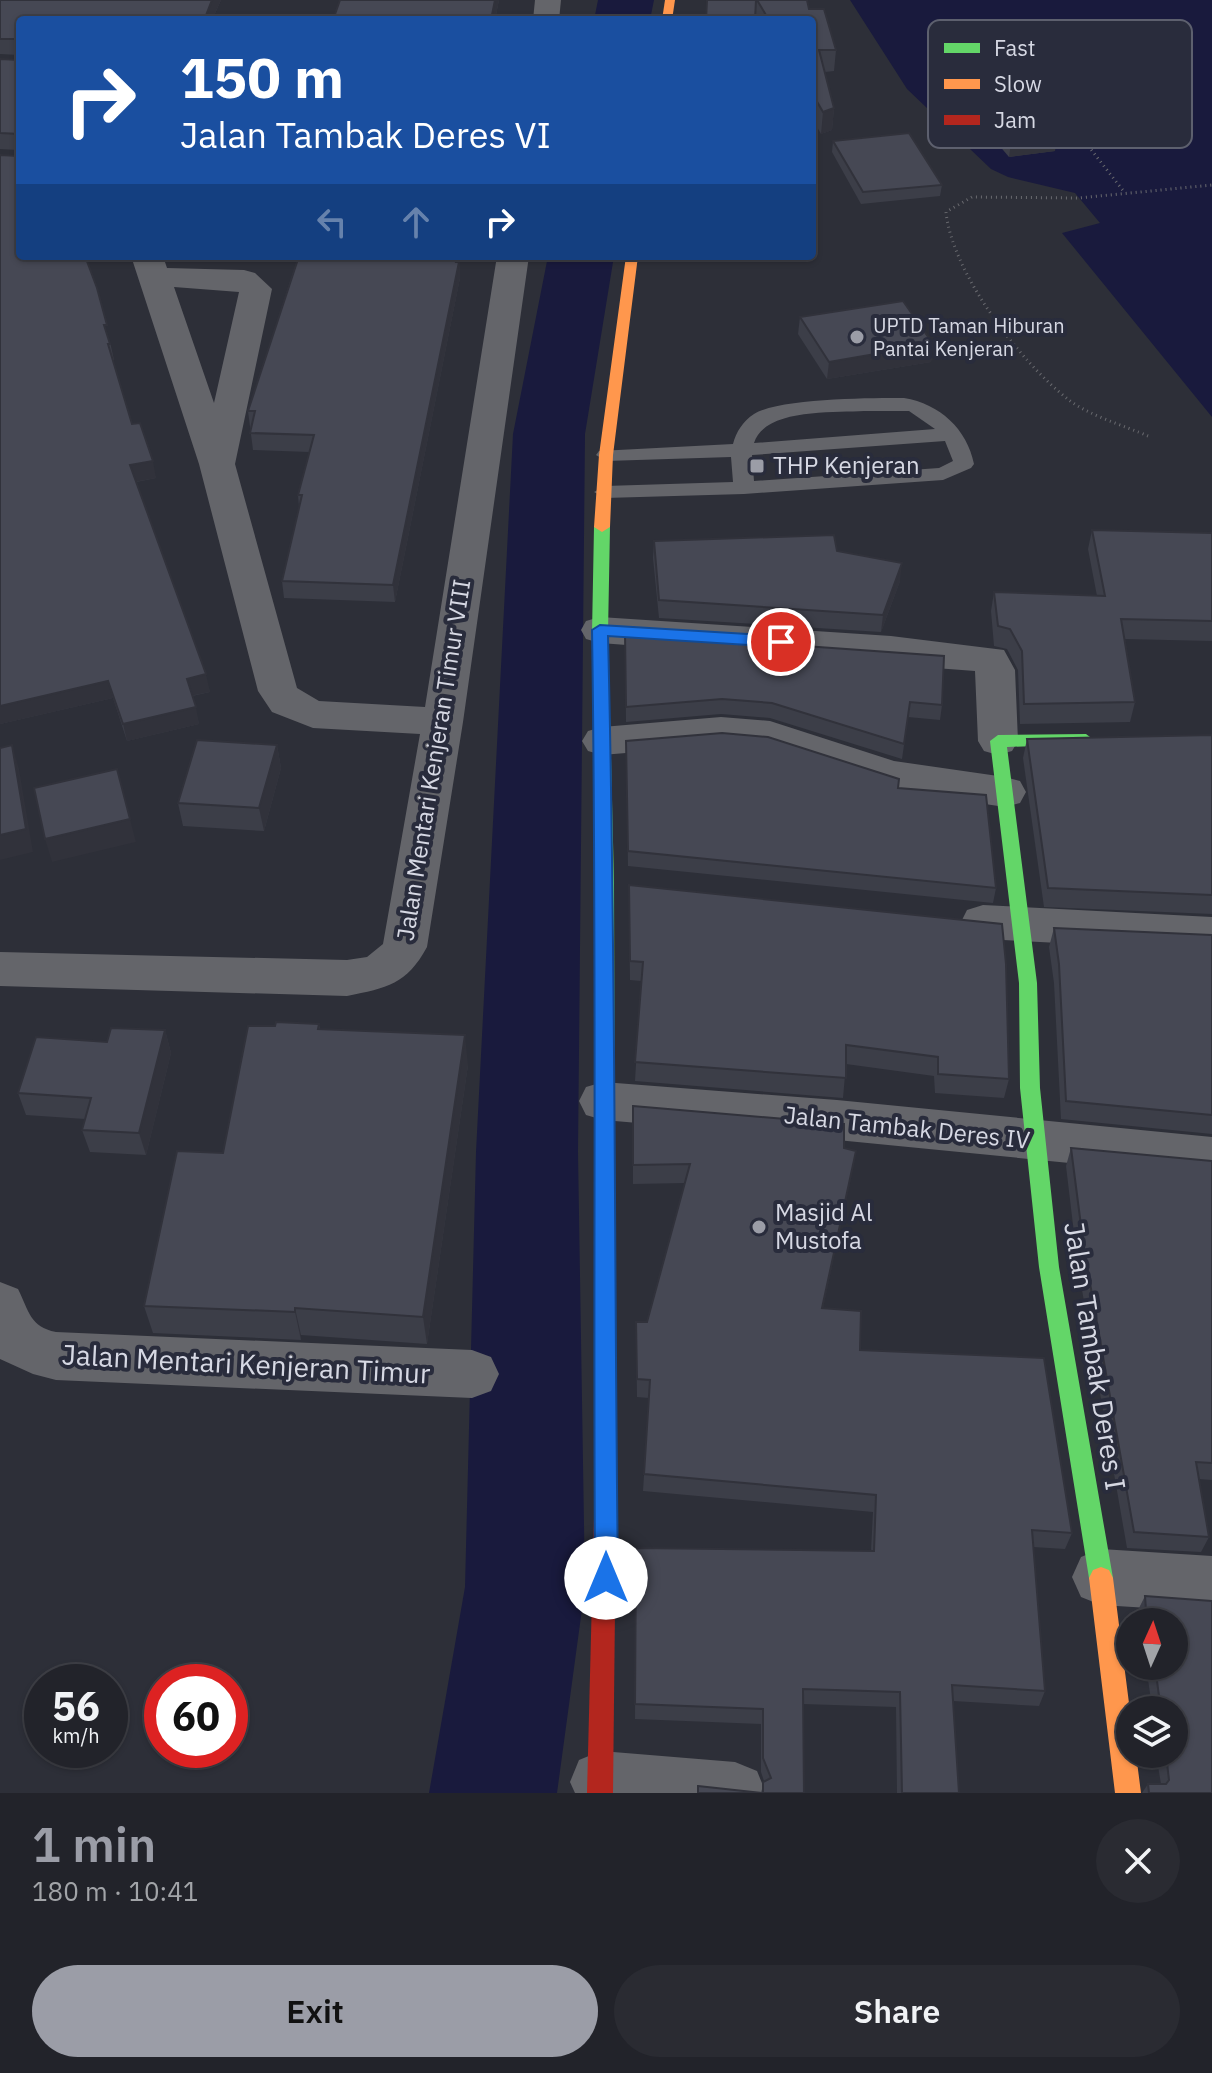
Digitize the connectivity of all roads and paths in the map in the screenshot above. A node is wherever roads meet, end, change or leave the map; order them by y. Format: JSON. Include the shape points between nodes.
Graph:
{"nodes":[{"id":1,"x":1090,"y":148,"type":"edge"},
{"id":2,"x":1212,"y":185,"type":"edge"},
{"id":3,"x":1125,"y":194,"type":"junction"},
{"id":4,"x":512,"y":260,"type":"edge"},
{"id":5,"x":631,"y":260,"type":"edge"},
{"id":6,"x":151,"y":267,"type":"edge"},
{"id":7,"x":953,"y":434,"type":"junction"},
{"id":8,"x":1148,"y":436,"type":"dead end"},
{"id":9,"x":741,"y":450,"type":"junction"},
{"id":10,"x":606,"y":455,"type":"junction"},
{"id":11,"x":217,"y":464,"type":"junction"},
{"id":12,"x":744,"y":488,"type":"junction"},
{"id":13,"x":605,"y":492,"type":"junction"},
{"id":14,"x":600,"y":630,"type":"junction"},
{"id":15,"x":443,"y":722,"type":"junction"},
{"id":16,"x":1110,"y":739,"type":"edge"},
{"id":17,"x":602,"y":741,"type":"junction"},
{"id":18,"x":998,"y":741,"type":"junction"},
{"id":19,"x":1005,"y":792,"type":"junction"},
{"id":20,"x":945,"y":919,"type":"edge"},
{"id":21,"x":1022,"y":926,"type":"junction"},
{"id":22,"x":1212,"y":934,"type":"edge"},
{"id":23,"x":0,"y":969,"type":"edge"},
{"id":24,"x":603,"y":1101,"type":"junction"},
{"id":25,"x":1037,"y":1140,"type":"junction"},
{"id":26,"x":1212,"y":1157,"type":"edge"},
{"id":27,"x":0,"y":1305,"type":"edge"},
{"id":28,"x":472,"y":1374,"type":"dead end"},
{"id":29,"x":1101,"y":1577,"type":"junction"},
{"id":30,"x":1212,"y":1584,"type":"edge"},
{"id":31,"x":601,"y":1788,"type":"edge"},
{"id":32,"x":735,"y":1793,"type":"edge"},
{"id":33,"x":1128,"y":1793,"type":"edge"}],
"edges":[{"from":1,"to":3,"type":"path"},
{"from":2,"to":3,"type":"path"},
{"from":3,"to":8,"type":"path","via":[[972,197],[946,212],[960,261],[1015,348],[1071,402]]},
{"from":4,"to":15,"type":"street","name":"Jalan Mentari Kenjeran Timur VIII"},
{"from":5,"to":10,"type":"main road"},
{"from":6,"to":11,"type":"street"},
{"from":6,"to":11,"type":"street","via":[[244,280],[256,289]]},
{"from":7,"to":9,"type":"lane"},
{"from":7,"to":9,"type":"lane","via":[[915,406],[878,403],[767,416],[748,430]]},
{"from":7,"to":12,"type":"lane","via":[[964,464],[943,474]]},
{"from":9,"to":10,"type":"lane"},
{"from":9,"to":12,"type":"lane"},
{"from":10,"to":13,"type":"main road"},
{"from":11,"to":15,"type":"street","via":[[278,691],[286,702],[313,714]]},
{"from":12,"to":13,"type":"lane"},
{"from":13,"to":14,"type":"main road"},
{"from":14,"to":17,"type":"main road"},
{"from":14,"to":18,"type":"street","via":[[978,656],[994,662]]},
{"from":15,"to":23,"type":"street","name":"Jalan Mentari Kenjeran Timur VIII","via":[[405,947],[390,967],[347,978]]},
{"from":16,"to":18,"type":"main road"},
{"from":17,"to":19,"type":"street","via":[[721,731],[770,735],[891,775]]},
{"from":17,"to":24,"type":"main road","via":[[624,885]]},
{"from":18,"to":19,"type":"main road","name":"Jalan Tambak Deres I"},
{"from":19,"to":21,"type":"main road","name":"Jalan Tambak Deres I"},
{"from":20,"to":21,"type":"street"},
{"from":21,"to":22,"type":"street"},
{"from":21,"to":25,"type":"main road","name":"Jalan Tambak Deres I"},
{"from":24,"to":25,"type":"street","name":"Jalan Tambak Deres IV"},
{"from":24,"to":31,"type":"main road","via":[[607,1438]]},
{"from":25,"to":26,"type":"street","name":"Jalan Tambak Deres IV"},
{"from":25,"to":29,"type":"main road","name":"Jalan Tambak Deres I","via":[[1049,1267]]},
{"from":27,"to":28,"type":"street","name":"Jalan Mentari Kenjeran Timur","via":[[3,1326],[17,1343],[37,1353],[70,1358]]},
{"from":29,"to":30,"type":"street"},
{"from":29,"to":33,"type":"main road","name":"Jalan Tambak Deres I"},
{"from":31,"to":32,"type":"street"}]}
